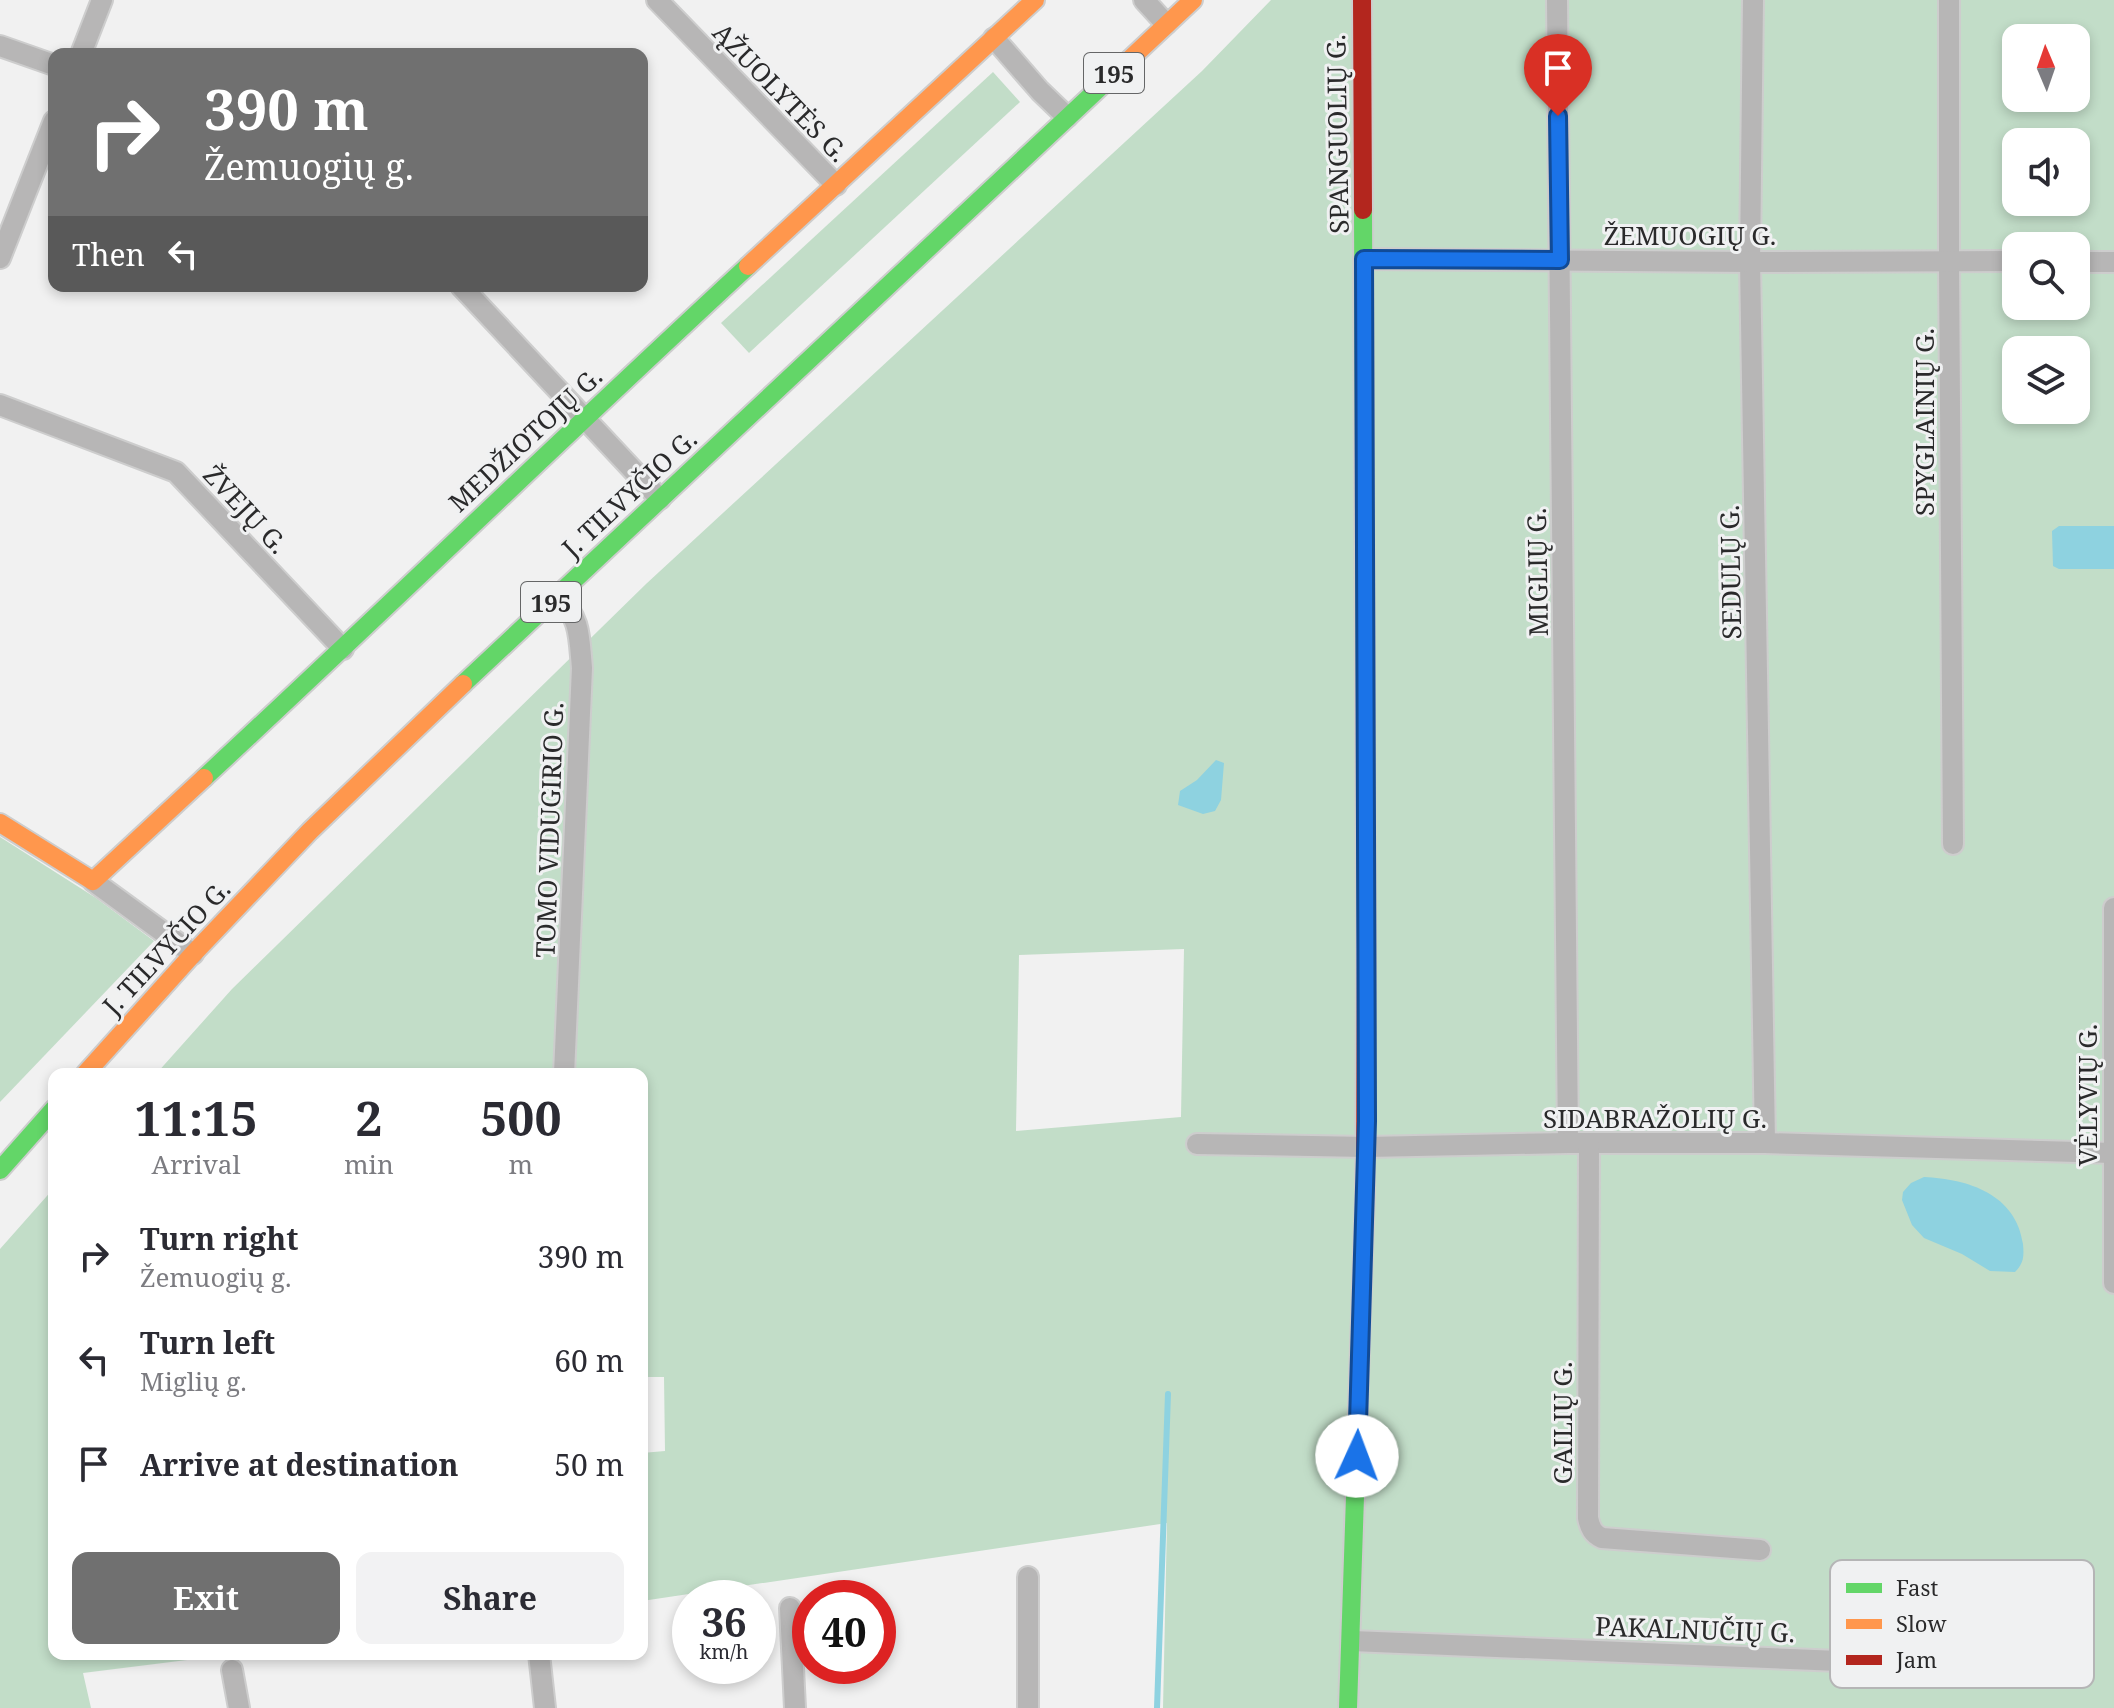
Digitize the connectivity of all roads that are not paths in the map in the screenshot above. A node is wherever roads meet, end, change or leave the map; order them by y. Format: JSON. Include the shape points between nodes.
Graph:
{"nodes":[{"id":1,"x":102,"y":0,"type":"edge"},
{"id":2,"x":657,"y":0,"type":"edge"},
{"id":3,"x":1035,"y":0,"type":"edge"},
{"id":4,"x":1144,"y":0,"type":"edge"},
{"id":5,"x":1193,"y":0,"type":"edge"},
{"id":6,"x":1362,"y":0,"type":"edge"},
{"id":7,"x":1557,"y":0,"type":"edge"},
{"id":8,"x":1753,"y":0,"type":"edge"},
{"id":9,"x":1949,"y":0,"type":"edge"},
{"id":10,"x":1166,"y":24,"type":"junction"},
{"id":11,"x":994,"y":38,"type":"junction"},
{"id":12,"x":0,"y":46,"type":"edge"},
{"id":13,"x":83,"y":48,"type":"edge"},
{"id":14,"x":48,"y":63,"type":"edge"},
{"id":15,"x":1067,"y":117,"type":"junction"},
{"id":16,"x":48,"y":136,"type":"edge"},
{"id":17,"x":836,"y":185,"type":"junction"},
{"id":18,"x":0,"y":258,"type":"edge"},
{"id":19,"x":1364,"y":259,"type":"junction"},
{"id":20,"x":1560,"y":260,"type":"junction"},
{"id":21,"x":1949,"y":261,"type":"junction"},
{"id":22,"x":2002,"y":261,"type":"edge"},
{"id":23,"x":1750,"y":262,"type":"junction"},
{"id":24,"x":2090,"y":262,"type":"edge"},
{"id":25,"x":2114,"y":262,"type":"edge"},
{"id":26,"x":467,"y":292,"type":"edge"},
{"id":27,"x":0,"y":405,"type":"edge"},
{"id":28,"x":585,"y":417,"type":"junction"},
{"id":29,"x":660,"y":499,"type":"junction"},
{"id":30,"x":558,"y":595,"type":"junction"},
{"id":31,"x":343,"y":649,"type":"junction"},
{"id":32,"x":0,"y":823,"type":"edge"},
{"id":33,"x":1953,"y":844,"type":"dead end"},
{"id":34,"x":93,"y":881,"type":"junction"},
{"id":35,"x":2114,"y":908,"type":"edge"},
{"id":36,"x":193,"y":954,"type":"junction"},
{"id":37,"x":90,"y":1068,"type":"edge"},
{"id":38,"x":564,"y":1068,"type":"edge"},
{"id":39,"x":48,"y":1116,"type":"edge"},
{"id":40,"x":1568,"y":1143,"type":"junction"},
{"id":41,"x":1765,"y":1143,"type":"junction"},
{"id":42,"x":1197,"y":1144,"type":"dead end"},
{"id":43,"x":1589,"y":1144,"type":"junction"},
{"id":44,"x":1367,"y":1147,"type":"junction"},
{"id":45,"x":2113,"y":1153,"type":"edge"},
{"id":46,"x":0,"y":1170,"type":"edge"},
{"id":47,"x":2114,"y":1283,"type":"edge"},
{"id":48,"x":1760,"y":1550,"type":"dead end"},
{"id":49,"x":1028,"y":1577,"type":"dead end"},
{"id":50,"x":790,"y":1608,"type":"dead end"},
{"id":51,"x":1352,"y":1641,"type":"junction"},
{"id":52,"x":540,"y":1660,"type":"edge"},
{"id":53,"x":1830,"y":1661,"type":"edge"},
{"id":54,"x":232,"y":1670,"type":"dead end"},
{"id":55,"x":239,"y":1708,"type":"edge"},
{"id":56,"x":545,"y":1708,"type":"edge"},
{"id":57,"x":795,"y":1708,"type":"edge"},
{"id":58,"x":1028,"y":1708,"type":"edge"},
{"id":59,"x":1348,"y":1708,"type":"edge"}],
"edges":[{"from":1,"to":13,"type":"street"},
{"from":2,"to":17,"type":"street","name":"ĄŽUOLYTĖS G."},
{"from":3,"to":11,"type":"street","name":"MEDŽIOTOJŲ G."},
{"from":4,"to":10,"type":"street"},
{"from":5,"to":10,"type":"street","name":"J. TILVYČIO G.","number":"195"},
{"from":6,"to":19,"type":"street","name":"SPANGUOLIŲ G."},
{"from":7,"to":20,"type":"street","name":"MIGLIŲ G."},
{"from":8,"to":23,"type":"street","name":"SEDULŲ G."},
{"from":9,"to":21,"type":"street","name":"SPYGLAINIŲ G."},
{"from":10,"to":15,"type":"street","name":"J. TILVYČIO G.","number":"195"},
{"from":11,"to":15,"type":"street"},
{"from":11,"to":17,"type":"street","name":"MEDŽIOTOJŲ G."},
{"from":12,"to":14,"type":"street"},
{"from":15,"to":29,"type":"street","name":"J. TILVYČIO G.","number":"195"},
{"from":16,"to":18,"type":"street"},
{"from":17,"to":28,"type":"street","name":"MEDŽIOTOJŲ G."},
{"from":19,"to":20,"type":"street","name":"ŽEMUOGIŲ G."},
{"from":19,"to":44,"type":"street","name":"SPANGUOLIŲ G."},
{"from":20,"to":23,"type":"street","name":"ŽEMUOGIŲ G."},
{"from":20,"to":40,"type":"street","name":"MIGLIŲ G."},
{"from":21,"to":22,"type":"street","name":"ŽEMUOGIŲ G."},
{"from":21,"to":23,"type":"street","name":"ŽEMUOGIŲ G."},
{"from":21,"to":33,"type":"street","name":"SPYGLAINIŲ G."},
{"from":23,"to":41,"type":"street","name":"SEDULŲ G."},
{"from":24,"to":25,"type":"street"},
{"from":26,"to":28,"type":"street"},
{"from":27,"to":31,"type":"street","name":"ŽVEJŲ G.","via":[[176,472]]},
{"from":28,"to":29,"type":"street"},
{"from":28,"to":31,"type":"street","name":"MEDŽIOTOJŲ G."},
{"from":29,"to":30,"type":"street","name":"J. TILVYČIO G.","number":"195"},
{"from":30,"to":36,"type":"street","name":"J. TILVYČIO G.","number":"195","via":[[333,809]]},
{"from":30,"to":38,"type":"street","name":"TOMO VIDUGIRIO G.","via":[[576,621],[582,668]]},
{"from":31,"to":34,"type":"street","name":"MEDŽIOTOJŲ G."},
{"from":32,"to":34,"type":"street"},
{"from":34,"to":36,"type":"street"},
{"from":35,"to":45,"type":"street","name":"VĖLYVIŲ G."},
{"from":36,"to":37,"type":"street","name":"J. TILVYČIO G.","number":"195"},
{"from":39,"to":46,"type":"street"},
{"from":40,"to":43,"type":"street","name":"SIDABRAŽOLIŲ G."},
{"from":40,"to":44,"type":"street","name":"SIDABRAŽOLIŲ G."},
{"from":41,"to":43,"type":"street","name":"SIDABRAŽOLIŲ G."},
{"from":41,"to":45,"type":"street","name":"SIDABRAŽOLIŲ G."},
{"from":42,"to":44,"type":"street","name":"SIDABRAŽOLIŲ G."},
{"from":43,"to":48,"type":"street","name":"GAILIŲ G.","via":[[1590,1527],[1602,1538]]},
{"from":44,"to":51,"type":"street","name":"SPANGUOLIŲ G."},
{"from":45,"to":47,"type":"street","name":"VĖLYVIŲ G."},
{"from":49,"to":58,"type":"street"},
{"from":50,"to":57,"type":"street"},
{"from":51,"to":53,"type":"street","name":"PAKALNUČIŲ G."},
{"from":51,"to":59,"type":"street","name":"SPANGUOLIŲ G."},
{"from":52,"to":56,"type":"street"},
{"from":54,"to":55,"type":"street"}]}
